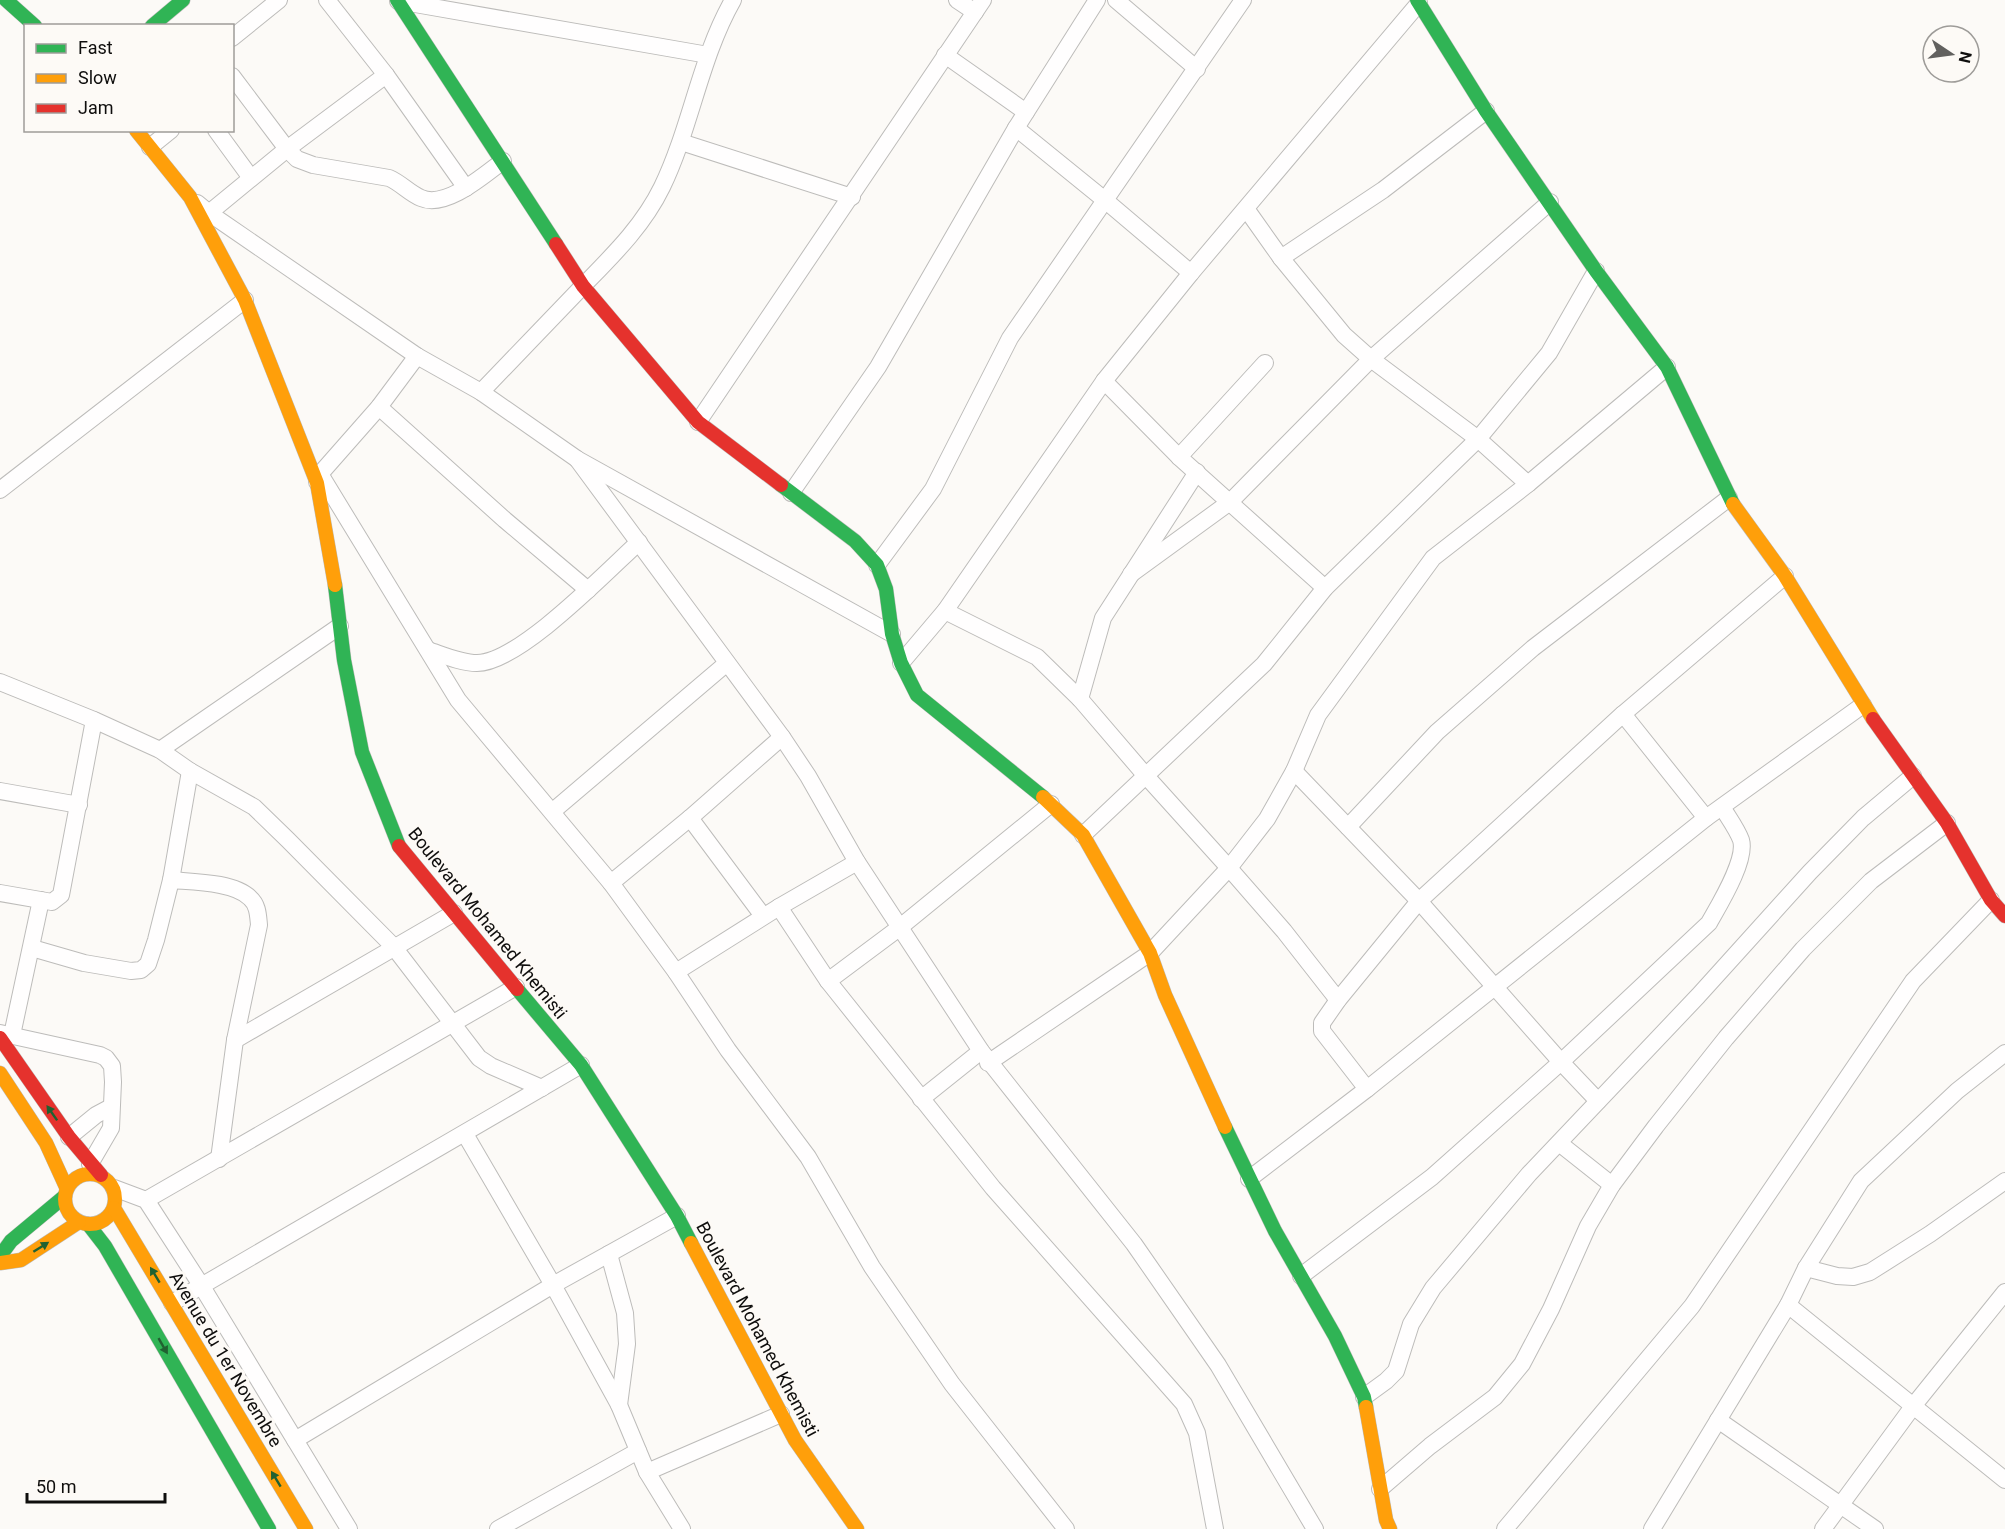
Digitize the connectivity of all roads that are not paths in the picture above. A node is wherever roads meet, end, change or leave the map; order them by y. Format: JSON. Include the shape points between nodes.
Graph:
{"nodes":[{"id":1,"x":6,"y":0,"type":"edge"},
{"id":2,"x":183,"y":0,"type":"edge"},
{"id":3,"x":279,"y":0,"type":"edge"},
{"id":4,"x":327,"y":0,"type":"edge"},
{"id":5,"x":733,"y":0,"type":"edge"},
{"id":6,"x":957,"y":0,"type":"edge"},
{"id":7,"x":1097,"y":0,"type":"edge"},
{"id":8,"x":1116,"y":0,"type":"edge"},
{"id":9,"x":1243,"y":0,"type":"edge"},
{"id":10,"x":398,"y":1,"type":"edge"},
{"id":11,"x":1418,"y":1,"type":"edge"},
{"id":12,"x":979,"y":6,"type":"edge"},
{"id":13,"x":33,"y":24,"type":"edge"},
{"id":14,"x":154,"y":24,"type":"edge"},
{"id":15,"x":234,"y":36,"type":"edge"},
{"id":16,"x":708,"y":55,"type":"junction"},
{"id":17,"x":945,"y":55,"type":"junction"},
{"id":18,"x":1197,"y":69,"type":"junction"},
{"id":19,"x":386,"y":75,"type":"junction"},
{"id":20,"x":234,"y":79,"type":"edge"},
{"id":21,"x":1486,"y":111,"type":"junction"},
{"id":22,"x":1026,"y":112,"type":"junction"},
{"id":23,"x":1016,"y":128,"type":"junction"},
{"id":24,"x":138,"y":132,"type":"edge"},
{"id":25,"x":169,"y":132,"type":"edge"},
{"id":26,"x":217,"y":132,"type":"edge"},
{"id":27,"x":681,"y":142,"type":"junction"},
{"id":28,"x":150,"y":147,"type":"junction"},
{"id":29,"x":287,"y":149,"type":"junction"},
{"id":30,"x":503,"y":161,"type":"junction"},
{"id":31,"x":251,"y":178,"type":"junction"},
{"id":32,"x":466,"y":188,"type":"junction"},
{"id":33,"x":852,"y":196,"type":"junction"},
{"id":34,"x":190,"y":197,"type":"junction"},
{"id":35,"x":1106,"y":201,"type":"junction"},
{"id":36,"x":1550,"y":202,"type":"junction"},
{"id":37,"x":1247,"y":210,"type":"junction"},
{"id":38,"x":209,"y":213,"type":"junction"},
{"id":39,"x":1281,"y":258,"type":"junction"},
{"id":40,"x":1596,"y":271,"type":"junction"},
{"id":41,"x":1191,"y":273,"type":"junction"},
{"id":42,"x":583,"y":286,"type":"junction"},
{"id":43,"x":245,"y":300,"type":"junction"},
{"id":44,"x":417,"y":356,"type":"junction"},
{"id":45,"x":1371,"y":359,"type":"junction"},
{"id":46,"x":1264,"y":363,"type":"dead end"},
{"id":47,"x":1667,"y":368,"type":"junction"},
{"id":48,"x":1104,"y":381,"type":"junction"},
{"id":49,"x":481,"y":392,"type":"junction"},
{"id":50,"x":379,"y":407,"type":"junction"},
{"id":51,"x":698,"y":422,"type":"junction"},
{"id":52,"x":1478,"y":440,"type":"junction"},
{"id":53,"x":1179,"y":457,"type":"junction"},
{"id":54,"x":577,"y":459,"type":"junction"},
{"id":55,"x":1197,"y":472,"type":"junction"},
{"id":56,"x":319,"y":478,"type":"junction"},
{"id":57,"x":1528,"y":484,"type":"junction"},
{"id":58,"x":0,"y":490,"type":"edge"},
{"id":59,"x":791,"y":493,"type":"junction"},
{"id":60,"x":1729,"y":498,"type":"junction"},
{"id":61,"x":1230,"y":502,"type":"junction"},
{"id":62,"x":639,"y":542,"type":"junction"},
{"id":63,"x":877,"y":565,"type":"junction"},
{"id":64,"x":1131,"y":574,"type":"junction"},
{"id":65,"x":1785,"y":576,"type":"junction"},
{"id":66,"x":1325,"y":588,"type":"junction"},
{"id":67,"x":588,"y":590,"type":"junction"},
{"id":68,"x":945,"y":611,"type":"junction"},
{"id":69,"x":340,"y":626,"type":"junction"},
{"id":70,"x":892,"y":634,"type":"junction"},
{"id":71,"x":428,"y":650,"type":"junction"},
{"id":72,"x":728,"y":663,"type":"junction"},
{"id":73,"x":901,"y":663,"type":"junction"},
{"id":74,"x":0,"y":682,"type":"edge"},
{"id":75,"x":1080,"y":699,"type":"junction"},
{"id":76,"x":1863,"y":705,"type":"junction"},
{"id":77,"x":1623,"y":714,"type":"junction"},
{"id":78,"x":94,"y":720,"type":"junction"},
{"id":79,"x":782,"y":737,"type":"junction"},
{"id":80,"x":160,"y":750,"type":"junction"},
{"id":81,"x":190,"y":771,"type":"junction"},
{"id":82,"x":1294,"y":771,"type":"junction"},
{"id":83,"x":1146,"y":776,"type":"junction"},
{"id":84,"x":1913,"y":776,"type":"junction"},
{"id":85,"x":0,"y":791,"type":"edge"},
{"id":86,"x":1051,"y":804,"type":"junction"},
{"id":87,"x":79,"y":805,"type":"junction"},
{"id":88,"x":1722,"y":807,"type":"junction"},
{"id":89,"x":553,"y":812,"type":"junction"},
{"id":90,"x":690,"y":818,"type":"junction"},
{"id":91,"x":1706,"y":818,"type":"junction"},
{"id":92,"x":1947,"y":823,"type":"junction"},
{"id":93,"x":1348,"y":827,"type":"junction"},
{"id":94,"x":1083,"y":836,"type":"junction"},
{"id":95,"x":857,"y":862,"type":"junction"},
{"id":96,"x":1229,"y":867,"type":"junction"},
{"id":97,"x":171,"y":880,"type":"junction"},
{"id":98,"x":611,"y":883,"type":"junction"},
{"id":99,"x":0,"y":892,"type":"edge"},
{"id":100,"x":41,"y":900,"type":"junction"},
{"id":101,"x":1991,"y":900,"type":"junction"},
{"id":102,"x":1419,"y":901,"type":"junction"},
{"id":103,"x":778,"y":907,"type":"junction"},
{"id":104,"x":454,"y":913,"type":"junction"},
{"id":105,"x":763,"y":916,"type":"junction"},
{"id":106,"x":2005,"y":916,"type":"edge"},
{"id":107,"x":899,"y":928,"type":"junction"},
{"id":108,"x":393,"y":946,"type":"junction"},
{"id":109,"x":32,"y":948,"type":"junction"},
{"id":110,"x":1150,"y":953,"type":"junction"},
{"id":111,"x":676,"y":972,"type":"junction"},
{"id":112,"x":828,"y":981,"type":"junction"},
{"id":113,"x":516,"y":987,"type":"junction"},
{"id":114,"x":1494,"y":987,"type":"junction"},
{"id":115,"x":1338,"y":999,"type":"junction"},
{"id":116,"x":454,"y":1023,"type":"junction"},
{"id":117,"x":4,"y":1035,"type":"edge"},
{"id":118,"x":235,"y":1040,"type":"junction"},
{"id":119,"x":2005,"y":1053,"type":"edge"},
{"id":120,"x":984,"y":1057,"type":"junction"},
{"id":121,"x":1561,"y":1062,"type":"junction"},
{"id":122,"x":581,"y":1065,"type":"junction"},
{"id":123,"x":0,"y":1073,"type":"edge"},
{"id":124,"x":542,"y":1088,"type":"junction"},
{"id":125,"x":1367,"y":1089,"type":"junction"},
{"id":126,"x":921,"y":1099,"type":"junction"},
{"id":127,"x":1598,"y":1101,"type":"junction"},
{"id":128,"x":111,"y":1107,"type":"junction"},
{"id":129,"x":465,"y":1134,"type":"junction"},
{"id":130,"x":69,"y":1137,"type":"junction"},
{"id":131,"x":1559,"y":1143,"type":"junction"},
{"id":132,"x":219,"y":1159,"type":"junction"},
{"id":133,"x":95,"y":1170,"type":"junction"},
{"id":134,"x":1249,"y":1179,"type":"junction"},
{"id":135,"x":2005,"y":1182,"type":"edge"},
{"id":136,"x":1612,"y":1185,"type":"junction"},
{"id":137,"x":114,"y":1188,"type":"junction"},
{"id":138,"x":66,"y":1192,"type":"junction"},
{"id":139,"x":146,"y":1200,"type":"junction"},
{"id":140,"x":114,"y":1208,"type":"junction"},
{"id":141,"x":677,"y":1216,"type":"junction"},
{"id":142,"x":84,"y":1223,"type":"junction"},
{"id":143,"x":609,"y":1254,"type":"junction"},
{"id":144,"x":0,"y":1256,"type":"edge"},
{"id":145,"x":0,"y":1263,"type":"edge"},
{"id":146,"x":1806,"y":1268,"type":"junction"},
{"id":147,"x":1300,"y":1276,"type":"junction"},
{"id":148,"x":201,"y":1285,"type":"junction"},
{"id":149,"x":553,"y":1285,"type":"junction"},
{"id":150,"x":2005,"y":1292,"type":"edge"},
{"id":151,"x":172,"y":1303,"type":"junction"},
{"id":152,"x":1788,"y":1305,"type":"junction"},
{"id":153,"x":1364,"y":1397,"type":"junction"},
{"id":154,"x":619,"y":1405,"type":"junction"},
{"id":155,"x":1914,"y":1405,"type":"junction"},
{"id":156,"x":781,"y":1414,"type":"junction"},
{"id":157,"x":1718,"y":1420,"type":"junction"},
{"id":158,"x":295,"y":1440,"type":"junction"},
{"id":159,"x":638,"y":1451,"type":"junction"},
{"id":160,"x":647,"y":1472,"type":"junction"},
{"id":161,"x":2005,"y":1480,"type":"edge"},
{"id":162,"x":1380,"y":1489,"type":"junction"},
{"id":163,"x":1841,"y":1505,"type":"junction"},
{"id":164,"x":269,"y":1529,"type":"edge"},
{"id":165,"x":306,"y":1529,"type":"edge"},
{"id":166,"x":349,"y":1529,"type":"edge"},
{"id":167,"x":498,"y":1529,"type":"edge"},
{"id":168,"x":682,"y":1529,"type":"edge"},
{"id":169,"x":857,"y":1529,"type":"edge"},
{"id":170,"x":1066,"y":1529,"type":"edge"},
{"id":171,"x":1215,"y":1529,"type":"edge"},
{"id":172,"x":1315,"y":1529,"type":"edge"},
{"id":173,"x":1390,"y":1529,"type":"edge"},
{"id":174,"x":1505,"y":1529,"type":"edge"},
{"id":175,"x":1653,"y":1529,"type":"edge"},
{"id":176,"x":1823,"y":1529,"type":"edge"},
{"id":177,"x":1875,"y":1529,"type":"edge"}],
"edges":[{"from":1,"to":13,"type":"main road"},
{"from":2,"to":14,"type":"main road"},
{"from":3,"to":15,"type":"street"},
{"from":4,"to":19,"type":"street"},
{"from":5,"to":16,"type":"street"},
{"from":6,"to":12,"type":"street"},
{"from":7,"to":22,"type":"street"},
{"from":8,"to":18,"type":"street"},
{"from":9,"to":18,"type":"street"},
{"from":10,"to":16,"type":"street"},
{"from":10,"to":30,"type":"main road"},
{"from":11,"to":21,"type":"main road"},
{"from":11,"to":37,"type":"street"},
{"from":12,"to":17,"type":"street"},
{"from":16,"to":27,"type":"street"},
{"from":17,"to":22,"type":"street"},
{"from":17,"to":33,"type":"street"},
{"from":18,"to":35,"type":"street"},
{"from":19,"to":29,"type":"street"},
{"from":19,"to":32,"type":"street"},
{"from":20,"to":29,"type":"street"},
{"from":21,"to":36,"type":"main road"},
{"from":21,"to":39,"type":"street","via":[[1383,190]]},
{"from":22,"to":23,"type":"street"},
{"from":23,"to":35,"type":"street"},
{"from":23,"to":59,"type":"street","via":[[878,367]]},
{"from":24,"to":28,"type":"main road","name":"Boulevard Mohamed Khemisti"},
{"from":25,"to":28,"type":"street"},
{"from":26,"to":31,"type":"street"},
{"from":27,"to":33,"type":"street"},
{"from":27,"to":42,"type":"street","via":[[645,217]]},
{"from":28,"to":34,"type":"main road","name":"Boulevard Mohamed Khemisti"},
{"from":29,"to":31,"type":"street"},
{"from":29,"to":32,"type":"street","via":[[297,159],[313,165],[389,178],[428,200],[436,201]]},
{"from":30,"to":32,"type":"street"},
{"from":30,"to":42,"type":"main road"},
{"from":31,"to":38,"type":"street"},
{"from":33,"to":51,"type":"street"},
{"from":34,"to":38,"type":"street"},
{"from":34,"to":43,"type":"main road","name":"Boulevard Mohamed Khemisti"},
{"from":35,"to":41,"type":"street"},
{"from":35,"to":63,"type":"street","via":[[1010,338],[933,489]]},
{"from":36,"to":40,"type":"main road"},
{"from":36,"to":45,"type":"street"},
{"from":37,"to":39,"type":"street"},
{"from":37,"to":41,"type":"street"},
{"from":38,"to":44,"type":"street"},
{"from":39,"to":45,"type":"street","via":[[1344,335]]},
{"from":40,"to":47,"type":"main road"},
{"from":40,"to":52,"type":"street","via":[[1549,353]]},
{"from":41,"to":48,"type":"street"},
{"from":42,"to":49,"type":"street"},
{"from":42,"to":51,"type":"main road"},
{"from":43,"to":56,"type":"main road","name":"Boulevard Mohamed Khemisti"},
{"from":43,"to":58,"type":"street"},
{"from":44,"to":49,"type":"street"},
{"from":44,"to":50,"type":"street"},
{"from":45,"to":52,"type":"street"},
{"from":45,"to":61,"type":"street"},
{"from":46,"to":53,"type":"street"},
{"from":47,"to":57,"type":"street"},
{"from":47,"to":60,"type":"main road"},
{"from":48,"to":53,"type":"street"},
{"from":48,"to":68,"type":"street"},
{"from":49,"to":54,"type":"street"},
{"from":50,"to":56,"type":"street"},
{"from":50,"to":67,"type":"street"},
{"from":51,"to":59,"type":"main road"},
{"from":52,"to":57,"type":"street"},
{"from":52,"to":66,"type":"street"},
{"from":53,"to":55,"type":"street"},
{"from":54,"to":62,"type":"street"},
{"from":54,"to":70,"type":"street"},
{"from":55,"to":61,"type":"street"},
{"from":55,"to":64,"type":"street"},
{"from":56,"to":69,"type":"main road","name":"Boulevard Mohamed Khemisti"},
{"from":56,"to":71,"type":"street"},
{"from":57,"to":82,"type":"street","via":[[1433,558],[1318,715]]},
{"from":59,"to":63,"type":"main road","via":[[855,541]]},
{"from":60,"to":65,"type":"main road"},
{"from":60,"to":93,"type":"street","via":[[1533,648],[1437,732]]},
{"from":61,"to":64,"type":"street"},
{"from":61,"to":66,"type":"street"},
{"from":62,"to":67,"type":"street"},
{"from":62,"to":72,"type":"street"},
{"from":63,"to":70,"type":"main road","via":[[886,589]]},
{"from":64,"to":75,"type":"street","via":[[1103,618]]},
{"from":65,"to":76,"type":"main road"},
{"from":65,"to":77,"type":"street"},
{"from":66,"to":83,"type":"street","via":[[1264,664]]},
{"from":67,"to":71,"type":"street","via":[[510,652],[491,661],[463,661]]},
{"from":68,"to":73,"type":"street"},
{"from":68,"to":75,"type":"street","via":[[1037,657]]},
{"from":69,"to":80,"type":"street"},
{"from":69,"to":104,"type":"main road","name":"Boulevard Mohamed Khemisti","via":[[362,752],[397,844]]},
{"from":70,"to":73,"type":"main road"},
{"from":71,"to":89,"type":"street","via":[[458,700]]},
{"from":72,"to":79,"type":"street"},
{"from":72,"to":89,"type":"street"},
{"from":73,"to":86,"type":"main road","via":[[917,696]]},
{"from":74,"to":78,"type":"street"},
{"from":75,"to":83,"type":"street"},
{"from":76,"to":84,"type":"main road"},
{"from":76,"to":88,"type":"street"},
{"from":77,"to":91,"type":"street"},
{"from":77,"to":102,"type":"street"},
{"from":78,"to":80,"type":"street"},
{"from":78,"to":87,"type":"street"},
{"from":79,"to":90,"type":"street"},
{"from":79,"to":95,"type":"street"},
{"from":80,"to":81,"type":"street"},
{"from":81,"to":97,"type":"street"},
{"from":81,"to":108,"type":"street","via":[[254,807]]},
{"from":82,"to":93,"type":"street"},
{"from":82,"to":96,"type":"street","via":[[1267,819]]},
{"from":83,"to":94,"type":"street"},
{"from":83,"to":96,"type":"street"},
{"from":84,"to":92,"type":"main road"},
{"from":84,"to":127,"type":"street","via":[[1863,818],[1810,872]]},
{"from":85,"to":87,"type":"street"},
{"from":86,"to":94,"type":"main road"},
{"from":86,"to":107,"type":"street"},
{"from":87,"to":100,"type":"street","via":[[61,895],[55,902]]},
{"from":88,"to":91,"type":"street"},
{"from":88,"to":121,"type":"street","via":[[1741,839],[1742,848],[1724,898],[1709,923]]},
{"from":89,"to":98,"type":"street"},
{"from":90,"to":98,"type":"street"},
{"from":90,"to":105,"type":"street"},
{"from":91,"to":114,"type":"street"},
{"from":92,"to":101,"type":"main road"},
{"from":92,"to":136,"type":"street","via":[[1871,881],[1803,949]]},
{"from":93,"to":102,"type":"street"},
{"from":94,"to":110,"type":"main road"},
{"from":95,"to":103,"type":"street"},
{"from":95,"to":107,"type":"street"},
{"from":96,"to":110,"type":"street"},
{"from":96,"to":115,"type":"street"},
{"from":97,"to":109,"type":"street","via":[[151,957],[141,970],[84,963]]},
{"from":97,"to":118,"type":"street","via":[[236,889],[250,897],[258,909],[259,925]]},
{"from":98,"to":111,"type":"street"},
{"from":99,"to":100,"type":"street"},
{"from":100,"to":109,"type":"street"},
{"from":101,"to":106,"type":"main road"},
{"from":101,"to":174,"type":"street","via":[[1913,981],[1692,1306]]},
{"from":102,"to":114,"type":"street"},
{"from":102,"to":115,"type":"street"},
{"from":103,"to":105,"type":"street"},
{"from":103,"to":112,"type":"street"},
{"from":104,"to":108,"type":"street"},
{"from":104,"to":113,"type":"main road","name":"Boulevard Mohamed Khemisti"},
{"from":105,"to":111,"type":"street"},
{"from":107,"to":112,"type":"street"},
{"from":107,"to":120,"type":"street"},
{"from":108,"to":116,"type":"street"},
{"from":108,"to":118,"type":"street"},
{"from":109,"to":117,"type":"street"},
{"from":110,"to":120,"type":"street"},
{"from":110,"to":134,"type":"main road","via":[[1164,995]]},
{"from":111,"to":170,"type":"street","via":[[808,1157],[872,1267],[952,1384]]},
{"from":112,"to":126,"type":"street"},
{"from":113,"to":116,"type":"street"},
{"from":113,"to":122,"type":"main road","name":"Boulevard Mohamed Khemisti"},
{"from":114,"to":121,"type":"street"},
{"from":114,"to":125,"type":"street"},
{"from":115,"to":125,"type":"street","via":[[1322,1023],[1322,1031]]},
{"from":116,"to":124,"type":"street","via":[[480,1058]]},
{"from":116,"to":132,"type":"street"},
{"from":117,"to":128,"type":"street","via":[[106,1058],[112,1066]]},
{"from":130,"to":117,"type":"main road","one_way":true},
{"from":118,"to":132,"type":"street"},
{"from":119,"to":146,"type":"street","via":[[1957,1090],[1861,1181]]},
{"from":120,"to":126,"type":"street"},
{"from":120,"to":172,"type":"street","via":[[1134,1244],[1218,1365]]},
{"from":121,"to":127,"type":"street"},
{"from":121,"to":147,"type":"street","via":[[1432,1177]]},
{"from":122,"to":124,"type":"street"},
{"from":122,"to":141,"type":"main road","name":"Boulevard Mohamed Khemisti"},
{"from":123,"to":138,"type":"main road","via":[[46,1144]]},
{"from":124,"to":129,"type":"street"},
{"from":125,"to":134,"type":"street"},
{"from":126,"to":171,"type":"street","via":[[993,1188],[1184,1404],[1197,1433]]},
{"from":127,"to":131,"type":"street"},
{"from":128,"to":130,"type":"street"},
{"from":128,"to":133,"type":"street","via":[[111,1128]]},
{"from":129,"to":148,"type":"street"},
{"from":129,"to":149,"type":"street"},
{"from":130,"to":133,"type":"main road"},
{"from":131,"to":136,"type":"street"},
{"from":131,"to":153,"type":"street","via":[[1433,1288],[1411,1324],[1396,1371]]},
{"from":132,"to":139,"type":"street"},
{"from":133,"to":137,"type":"main road"},
{"from":133,"to":138,"type":"main road","via":[[77,1177]]},
{"from":134,"to":147,"type":"main road"},
{"from":135,"to":146,"type":"street","via":[[1870,1272],[1837,1276]]},
{"from":136,"to":162,"type":"street","via":[[1522,1364],[1495,1397]]},
{"from":137,"to":139,"type":"street"},
{"from":137,"to":140,"type":"main road"},
{"from":138,"to":142,"type":"main road","via":[[68,1211]]},
{"from":138,"to":144,"type":"main road","via":[[11,1241]]},
{"from":139,"to":148,"type":"street"},
{"from":140,"to":142,"type":"main road","via":[[104,1220]]},
{"from":151,"to":140,"type":"main road","name":"Avenue du 1er Novembre","one_way":true},
{"from":141,"to":143,"type":"street"},
{"from":141,"to":156,"type":"main road","name":"Boulevard Mohamed Khemisti"},
{"from":145,"to":142,"type":"main road","one_way":true,"via":[[21,1260]]},
{"from":142,"to":164,"type":"main road","one_way":true,"via":[[105,1246]]},
{"from":143,"to":149,"type":"street"},
{"from":143,"to":154,"type":"street","via":[[625,1313],[627,1344]]},
{"from":146,"to":152,"type":"street"},
{"from":147,"to":153,"type":"main road"},
{"from":148,"to":151,"type":"street"},
{"from":148,"to":158,"type":"street"},
{"from":149,"to":154,"type":"street"},
{"from":149,"to":158,"type":"street"},
{"from":150,"to":155,"type":"street"},
{"from":165,"to":151,"type":"main road","name":"Avenue du 1er Novembre","one_way":true},
{"from":152,"to":155,"type":"street"},
{"from":152,"to":157,"type":"street"},
{"from":153,"to":162,"type":"main road"},
{"from":154,"to":159,"type":"street"},
{"from":155,"to":161,"type":"street"},
{"from":155,"to":163,"type":"street"},
{"from":156,"to":160,"type":"street"},
{"from":156,"to":169,"type":"main road","name":"Boulevard Mohamed Khemisti"},
{"from":157,"to":163,"type":"street"},
{"from":157,"to":175,"type":"street"},
{"from":158,"to":166,"type":"street"},
{"from":159,"to":160,"type":"street"},
{"from":159,"to":167,"type":"street"},
{"from":160,"to":168,"type":"street"},
{"from":162,"to":173,"type":"main road"},
{"from":163,"to":176,"type":"street"},
{"from":163,"to":177,"type":"street"}]}
